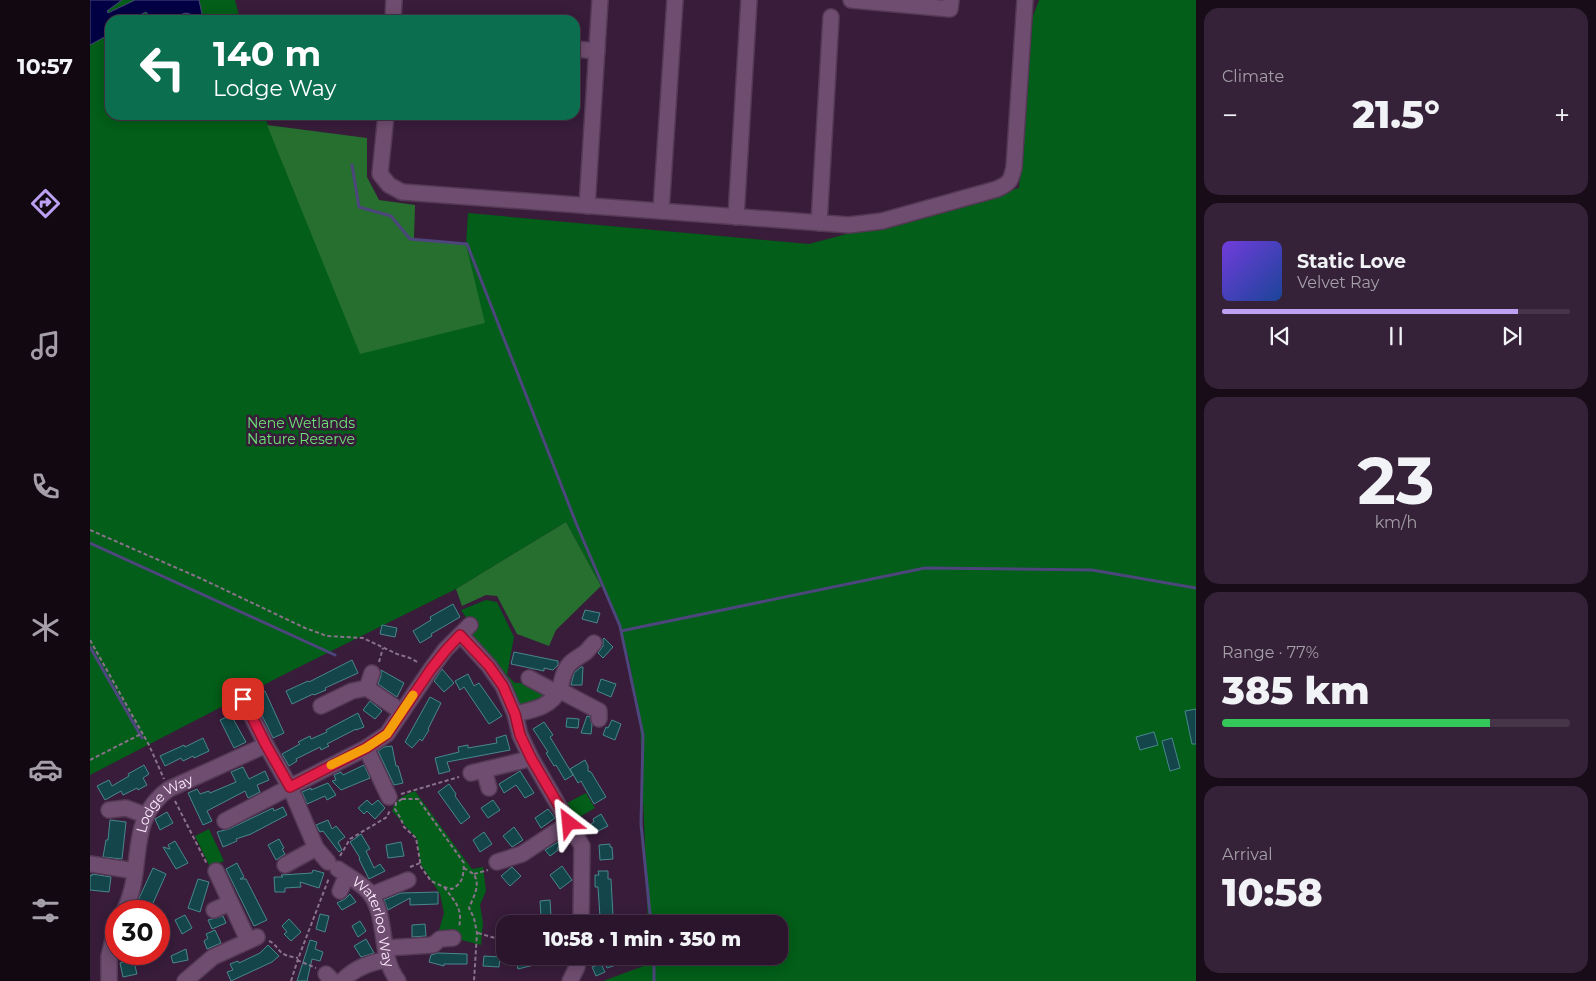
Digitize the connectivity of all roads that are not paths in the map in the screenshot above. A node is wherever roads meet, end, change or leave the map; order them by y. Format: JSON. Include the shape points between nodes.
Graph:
{"nodes":[{"id":1,"x":394,"y":0,"type":"edge"},
{"id":2,"x":600,"y":0,"type":"edge"},
{"id":3,"x":675,"y":0,"type":"edge"},
{"id":4,"x":749,"y":0,"type":"edge"},
{"id":5,"x":850,"y":0,"type":"edge"},
{"id":6,"x":951,"y":0,"type":"edge"},
{"id":7,"x":1025,"y":0,"type":"edge"},
{"id":8,"x":393,"y":15,"type":"edge"},
{"id":9,"x":832,"y":17,"type":"dead end"},
{"id":10,"x":580,"y":49,"type":"edge"},
{"id":11,"x":597,"y":51,"type":"junction"},
{"id":12,"x":385,"y":120,"type":"edge"},
{"id":13,"x":587,"y":206,"type":"junction"},
{"id":14,"x":661,"y":211,"type":"junction"},
{"id":15,"x":736,"y":217,"type":"junction"},
{"id":16,"x":819,"y":223,"type":"junction"},
{"id":17,"x":594,"y":643,"type":"dead end"},
{"id":18,"x":529,"y":678,"type":"dead end"},
{"id":19,"x":558,"y":691,"type":"junction"},
{"id":20,"x":243,"y":699,"type":"dead end"},
{"id":21,"x":321,"y":706,"type":"dead end"},
{"id":22,"x":402,"y":712,"type":"junction"},
{"id":23,"x":515,"y":714,"type":"junction"},
{"id":24,"x":599,"y":718,"type":"dead end"},
{"id":25,"x":266,"y":745,"type":"junction"},
{"id":26,"x":366,"y":748,"type":"junction"},
{"id":27,"x":531,"y":758,"type":"junction"},
{"id":28,"x":290,"y":787,"type":"junction"},
{"id":29,"x":489,"y":788,"type":"dead end"},
{"id":30,"x":389,"y":797,"type":"dead end"},
{"id":31,"x":109,"y":810,"type":"dead end"},
{"id":32,"x":145,"y":815,"type":"junction"},
{"id":33,"x":226,"y":821,"type":"dead end"},
{"id":34,"x":569,"y":823,"type":"junction"},
{"id":35,"x":316,"y":848,"type":"junction"},
{"id":36,"x":497,"y":862,"type":"dead end"},
{"id":37,"x":90,"y":864,"type":"edge"},
{"id":38,"x":285,"y":865,"type":"dead end"},
{"id":39,"x":337,"y":868,"type":"junction"},
{"id":40,"x":135,"y":871,"type":"junction"},
{"id":41,"x":216,"y":871,"type":"road end"},
{"id":42,"x":408,"y":880,"type":"dead end"},
{"id":43,"x":340,"y":891,"type":"dead end"},
{"id":44,"x":371,"y":895,"type":"junction"},
{"id":45,"x":128,"y":900,"type":"edge"},
{"id":46,"x":230,"y":903,"type":"junction"},
{"id":47,"x":214,"y":910,"type":"dead end"},
{"id":48,"x":581,"y":915,"type":"edge"},
{"id":49,"x":453,"y":938,"type":"road end"},
{"id":50,"x":386,"y":954,"type":"junction"},
{"id":51,"x":109,"y":965,"type":"edge"},
{"id":52,"x":577,"y":965,"type":"edge"},
{"id":53,"x":109,"y":981,"type":"edge"},
{"id":54,"x":185,"y":981,"type":"edge"},
{"id":55,"x":342,"y":981,"type":"edge"},
{"id":56,"x":398,"y":981,"type":"edge"},
{"id":57,"x":570,"y":981,"type":"edge"}],
"edges":[{"from":1,"to":8,"type":"street"},
{"from":2,"to":11,"type":"street"},
{"from":3,"to":14,"type":"street"},
{"from":4,"to":15,"type":"street"},
{"from":5,"to":6,"type":"street","via":[[950,9]]},
{"from":7,"to":16,"type":"street","via":[[1014,167],[1009,183],[882,221],[849,225]]},
{"from":9,"to":16,"type":"street"},
{"from":10,"to":11,"type":"street"},
{"from":11,"to":13,"type":"street"},
{"from":12,"to":13,"type":"street","via":[[380,174],[389,185],[402,192]]},
{"from":13,"to":14,"type":"street"},
{"from":14,"to":15,"type":"street"},
{"from":15,"to":16,"type":"street"},
{"from":17,"to":19,"type":"street","via":[[566,668]]},
{"from":18,"to":19,"type":"street"},
{"from":19,"to":23,"type":"street","via":[[548,704]]},
{"from":19,"to":24,"type":"street","via":[[599,711]]},
{"from":20,"to":25,"type":"street"},
{"from":21,"to":22,"type":"street","via":[[370,680]]},
{"from":22,"to":23,"type":"street","via":[[431,669],[465,630],[503,686]]},
{"from":22,"to":26,"type":"street","via":[[387,734]]},
{"from":23,"to":27,"type":"street"},
{"from":25,"to":28,"type":"street"},
{"from":25,"to":32,"type":"street","name":"Lodge Way","via":[[169,789]]},
{"from":26,"to":28,"type":"street"},
{"from":26,"to":30,"type":"street"},
{"from":27,"to":29,"type":"street","via":[[477,772]]},
{"from":27,"to":34,"type":"street"},
{"from":28,"to":33,"type":"street"},
{"from":28,"to":35,"type":"street"},
{"from":31,"to":32,"type":"street","via":[[126,808]]},
{"from":32,"to":40,"type":"street","name":"Lodge Way"},
{"from":34,"to":36,"type":"street","via":[[522,854]]},
{"from":34,"to":48,"type":"street","via":[[582,846]]},
{"from":35,"to":38,"type":"street"},
{"from":35,"to":39,"type":"street","name":"Waterloo Way"},
{"from":37,"to":40,"type":"street"},
{"from":39,"to":43,"type":"street"},
{"from":39,"to":44,"type":"street","name":"Waterloo Way"},
{"from":40,"to":45,"type":"street","name":"Lodge Way"},
{"from":41,"to":46,"type":"street"},
{"from":42,"to":44,"type":"street"},
{"from":44,"to":50,"type":"street","name":"Waterloo Way","via":[[377,906]]},
{"from":46,"to":47,"type":"street"},
{"from":46,"to":54,"type":"street","via":[[253,938],[213,957]]},
{"from":49,"to":50,"type":"street"},
{"from":50,"to":55,"type":"street","via":[[350,973]]},
{"from":50,"to":56,"type":"street","name":"Waterloo Way"},
{"from":51,"to":53,"type":"street"},
{"from":52,"to":57,"type":"street"}]}
